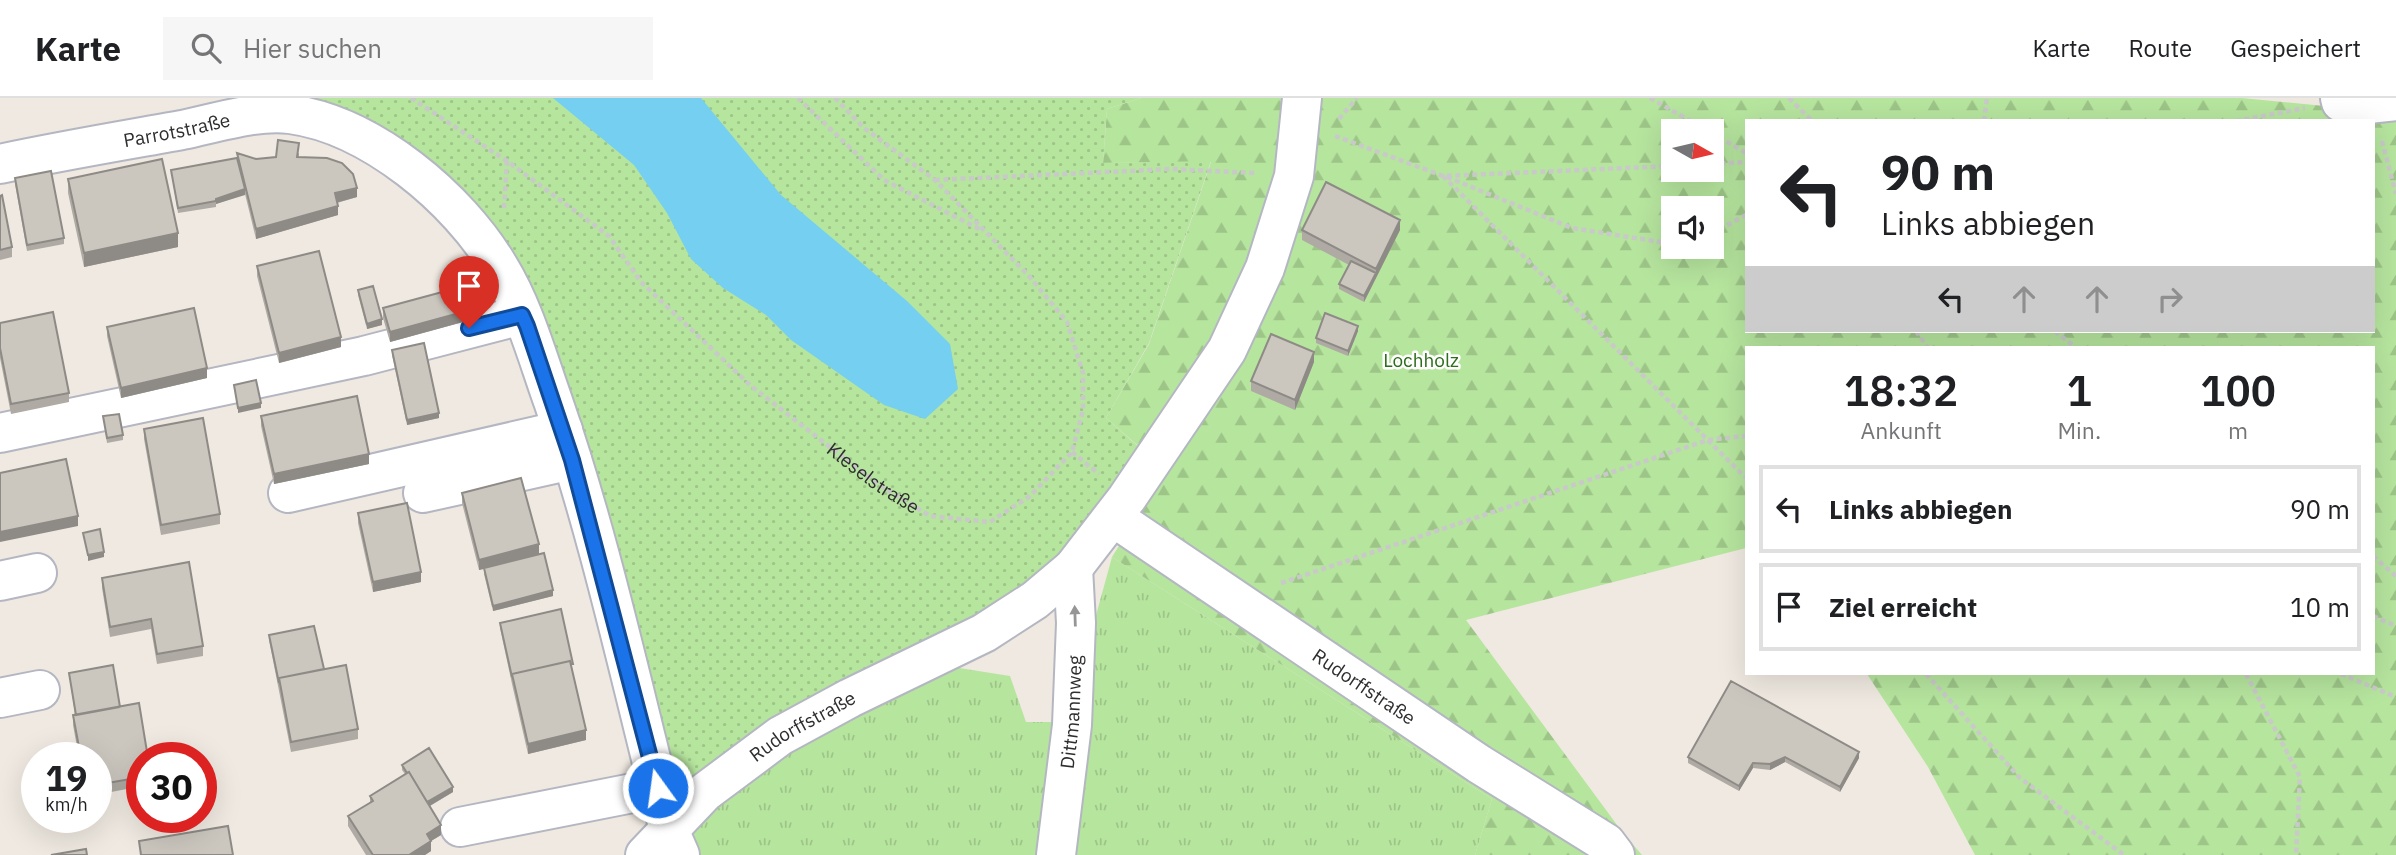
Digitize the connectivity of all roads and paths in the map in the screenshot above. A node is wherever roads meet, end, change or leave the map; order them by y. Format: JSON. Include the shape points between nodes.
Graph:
{"nodes":[{"id":1,"x":411,"y":98,"type":"edge"},
{"id":2,"x":798,"y":98,"type":"edge"},
{"id":3,"x":835,"y":98,"type":"edge"},
{"id":4,"x":1357,"y":98,"type":"edge"},
{"id":5,"x":1650,"y":98,"type":"edge"},
{"id":6,"x":1789,"y":98,"type":"edge"},
{"id":7,"x":1987,"y":98,"type":"edge"},
{"id":8,"x":2362,"y":101,"type":"edge"},
{"id":9,"x":1687,"y":119,"type":"edge"},
{"id":10,"x":1810,"y":119,"type":"edge"},
{"id":11,"x":1984,"y":119,"type":"edge"},
{"id":12,"x":2249,"y":119,"type":"edge"},
{"id":13,"x":2369,"y":119,"type":"edge"},
{"id":14,"x":1309,"y":120,"type":"edge"},
{"id":15,"x":2375,"y":137,"type":"edge"},
{"id":16,"x":1724,"y":140,"type":"edge"},
{"id":17,"x":1745,"y":152,"type":"edge"},
{"id":18,"x":1745,"y":162,"type":"edge"},
{"id":19,"x":1724,"y":163,"type":"edge"},
{"id":20,"x":0,"y":164,"type":"edge"},
{"id":21,"x":1661,"y":167,"type":"edge"},
{"id":22,"x":1443,"y":176,"type":"junction"},
{"id":23,"x":1294,"y":177,"type":"junction"},
{"id":24,"x":935,"y":180,"type":"junction"},
{"id":25,"x":2396,"y":194,"type":"edge"},
{"id":26,"x":1745,"y":216,"type":"edge"},
{"id":27,"x":1724,"y":227,"type":"edge"},
{"id":28,"x":987,"y":233,"type":"junction"},
{"id":29,"x":1661,"y":242,"type":"edge"},
{"id":30,"x":522,"y":315,"type":"junction"},
{"id":31,"x":2057,"y":333,"type":"edge"},
{"id":32,"x":2074,"y":346,"type":"edge"},
{"id":33,"x":0,"y":433,"type":"edge"},
{"id":34,"x":1745,"y":436,"type":"edge"},
{"id":35,"x":1708,"y":440,"type":"junction"},
{"id":36,"x":568,"y":445,"type":"junction"},
{"id":37,"x":1745,"y":477,"type":"edge"},
{"id":38,"x":288,"y":492,"type":"dead end"},
{"id":39,"x":423,"y":493,"type":"dead end"},
{"id":40,"x":1113,"y":517,"type":"junction"},
{"id":41,"x":2375,"y":558,"type":"edge"},
{"id":42,"x":1073,"y":568,"type":"junction"},
{"id":43,"x":37,"y":573,"type":"dead end"},
{"id":44,"x":2396,"y":576,"type":"edge"},
{"id":45,"x":0,"y":581,"type":"edge"},
{"id":46,"x":1235,"y":599,"type":"junction"},
{"id":47,"x":2375,"y":618,"type":"edge"},
{"id":48,"x":2396,"y":626,"type":"edge"},
{"id":49,"x":1927,"y":675,"type":"edge"},
{"id":50,"x":2247,"y":675,"type":"edge"},
{"id":51,"x":2343,"y":675,"type":"edge"},
{"id":52,"x":40,"y":690,"type":"dead end"},
{"id":53,"x":0,"y":698,"type":"edge"},
{"id":54,"x":2396,"y":698,"type":"edge"},
{"id":55,"x":658,"y":788,"type":"junction"},
{"id":56,"x":460,"y":827,"type":"dead end"},
{"id":57,"x":665,"y":847,"type":"edge"},
{"id":58,"x":1056,"y":855,"type":"edge"},
{"id":59,"x":1615,"y":855,"type":"edge"},
{"id":60,"x":2124,"y":855,"type":"edge"},
{"id":61,"x":2297,"y":855,"type":"edge"}],
"edges":[{"from":1,"to":28,"type":"path","name":"Kleselstraße","via":[[610,236],[641,282],[751,386],[878,484],[930,516],[990,522],[1030,496],[1072,452],[1083,410],[1083,373],[1068,322]]},
{"from":2,"to":28,"type":"path","via":[[884,180]]},
{"from":3,"to":24,"type":"path","name":"Kleselstraße","via":[[864,128]]},
{"from":4,"to":14,"type":"path"},
{"from":5,"to":9,"type":"path"},
{"from":6,"to":10,"type":"path"},
{"from":7,"to":11,"type":"path"},
{"from":8,"to":12,"type":"path"},
{"from":8,"to":13,"type":"path"},
{"from":14,"to":22,"type":"path"},
{"from":14,"to":23,"type":"street","name":"Rudorffstraße"},
{"from":15,"to":25,"type":"path"},
{"from":16,"to":17,"type":"path"},
{"from":18,"to":19,"type":"path"},
{"from":20,"to":30,"type":"street","name":"Parrotstraße","via":[[265,114],[322,122],[353,133],[428,184],[500,268]]},
{"from":21,"to":22,"type":"path"},
{"from":22,"to":29,"type":"path","via":[[1572,228]]},
{"from":22,"to":35,"type":"path"},
{"from":23,"to":24,"type":"path","via":[[1171,169]]},
{"from":23,"to":40,"type":"street","name":"Rudorffstraße","via":[[1265,268],[1227,349]]},
{"from":24,"to":28,"type":"path","name":"Kleselstraße"},
{"from":26,"to":27,"type":"path"},
{"from":30,"to":33,"type":"street","via":[[364,356]]},
{"from":30,"to":36,"type":"street"},
{"from":31,"to":32,"type":"path"},
{"from":34,"to":35,"type":"path"},
{"from":35,"to":37,"type":"path"},
{"from":35,"to":46,"type":"path"},
{"from":36,"to":38,"type":"street"},
{"from":36,"to":39,"type":"street"},
{"from":36,"to":55,"type":"street"},
{"from":40,"to":42,"type":"street","name":"Rudorffstraße"},
{"from":40,"to":46,"type":"street","name":"Rudorffstraße"},
{"from":41,"to":44,"type":"path"},
{"from":42,"to":57,"type":"street","name":"Rudorffstraße","via":[[984,634],[780,736],[705,792]]},
{"from":58,"to":42,"type":"street","name":"Dittmannweg","one_way":true,"via":[[1072,725]]},
{"from":43,"to":45,"type":"street"},
{"from":46,"to":59,"type":"street","name":"Rudorffstraße","via":[[1479,764],[1606,843]]},
{"from":47,"to":48,"type":"path"},
{"from":49,"to":60,"type":"path","via":[[2020,778]]},
{"from":50,"to":61,"type":"path","via":[[2300,777]]},
{"from":51,"to":54,"type":"path"},
{"from":52,"to":53,"type":"street"},
{"from":55,"to":56,"type":"street"},
{"from":55,"to":57,"type":"street"}]}
